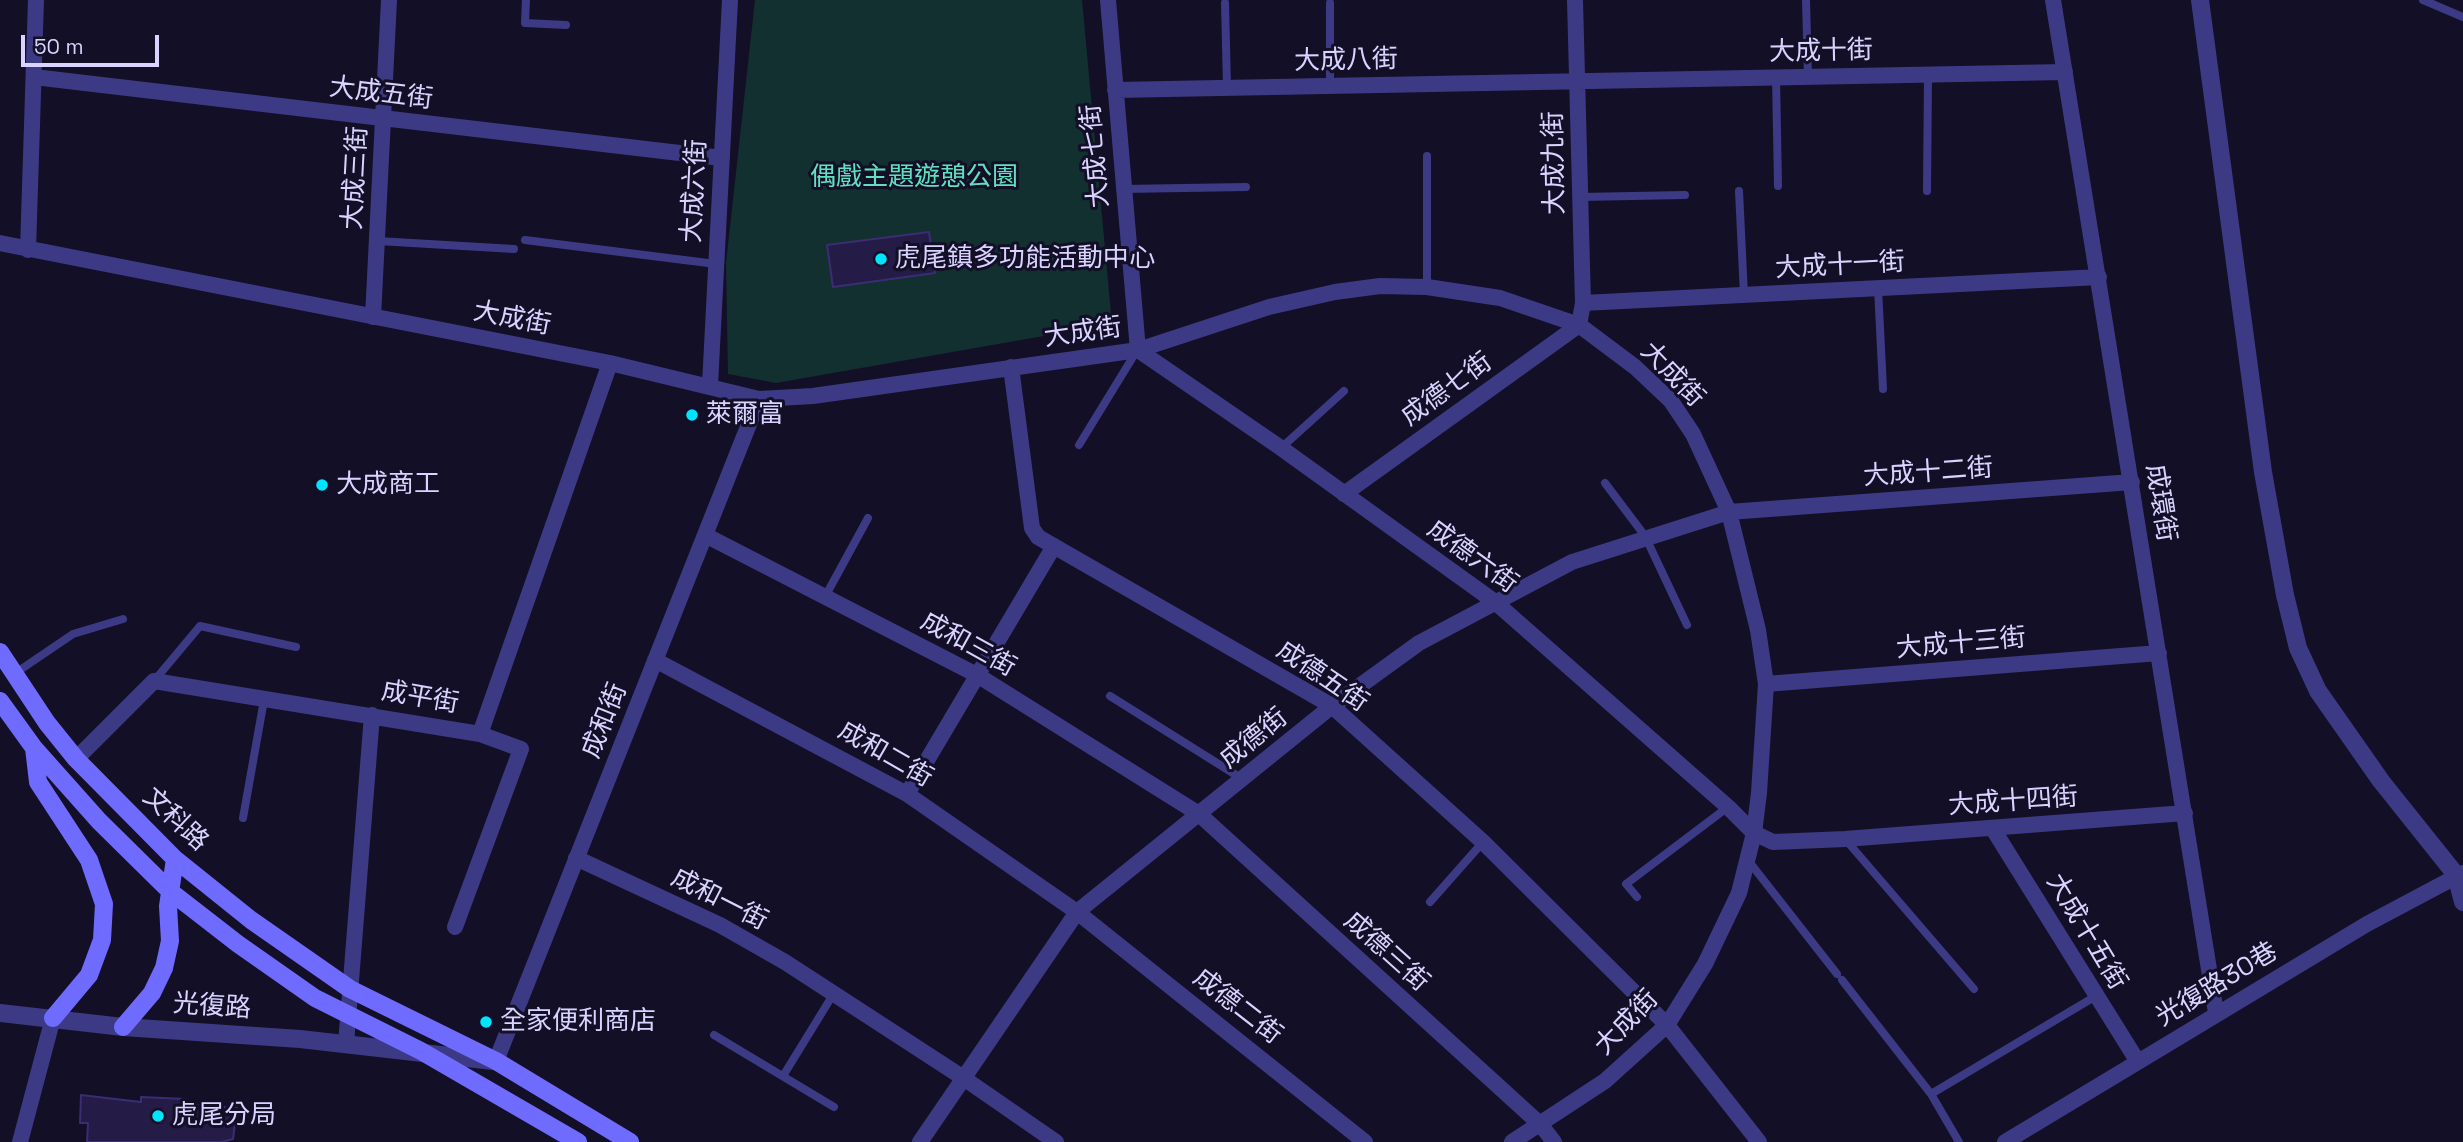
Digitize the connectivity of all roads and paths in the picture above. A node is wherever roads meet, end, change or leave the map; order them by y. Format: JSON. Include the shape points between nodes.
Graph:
{"nodes":[{"id":1,"x":36,"y":0,"type":"edge"},
{"id":2,"x":389,"y":0,"type":"edge"},
{"id":3,"x":526,"y":0,"type":"edge"},
{"id":4,"x":730,"y":0,"type":"edge"},
{"id":5,"x":1108,"y":0,"type":"edge"},
{"id":6,"x":1574,"y":0,"type":"edge"},
{"id":7,"x":1806,"y":0,"type":"edge"},
{"id":8,"x":2053,"y":0,"type":"edge"},
{"id":9,"x":2200,"y":0,"type":"edge"},
{"id":10,"x":2423,"y":0,"type":"edge"},
{"id":11,"x":1226,"y":3,"type":"dead end"},
{"id":12,"x":1330,"y":3,"type":"dead end"},
{"id":13,"x":2463,"y":17,"type":"edge"},
{"id":14,"x":566,"y":25,"type":"dead end"},
{"id":15,"x":2065,"y":72,"type":"junction"},
{"id":16,"x":1928,"y":74,"type":"junction"},
{"id":17,"x":34,"y":77,"type":"junction"},
{"id":18,"x":1776,"y":77,"type":"junction"},
{"id":19,"x":1808,"y":77,"type":"junction"},
{"id":20,"x":1577,"y":81,"type":"junction"},
{"id":21,"x":1330,"y":86,"type":"junction"},
{"id":22,"x":1227,"y":88,"type":"junction"},
{"id":23,"x":1115,"y":90,"type":"junction"},
{"id":24,"x":383,"y":120,"type":"junction"},
{"id":25,"x":1427,"y":156,"type":"dead end"},
{"id":26,"x":722,"y":158,"type":"junction"},
{"id":27,"x":1778,"y":186,"type":"dead end"},
{"id":28,"x":1247,"y":187,"type":"dead end"},
{"id":29,"x":1123,"y":188,"type":"junction"},
{"id":30,"x":1739,"y":191,"type":"dead end"},
{"id":31,"x":1927,"y":191,"type":"dead end"},
{"id":32,"x":1685,"y":195,"type":"dead end"},
{"id":33,"x":1580,"y":197,"type":"junction"},
{"id":34,"x":525,"y":240,"type":"dead end"},
{"id":35,"x":378,"y":241,"type":"junction"},
{"id":36,"x":0,"y":243,"type":"edge"},
{"id":37,"x":514,"y":249,"type":"dead end"},
{"id":38,"x":28,"y":250,"type":"junction"},
{"id":39,"x":716,"y":264,"type":"junction"},
{"id":40,"x":2099,"y":277,"type":"junction"},
{"id":41,"x":1427,"y":287,"type":"junction"},
{"id":42,"x":1878,"y":288,"type":"junction"},
{"id":43,"x":1744,"y":295,"type":"junction"},
{"id":44,"x":1583,"y":303,"type":"junction"},
{"id":45,"x":373,"y":317,"type":"junction"},
{"id":46,"x":1579,"y":325,"type":"junction"},
{"id":47,"x":1138,"y":350,"type":"junction"},
{"id":48,"x":610,"y":363,"type":"junction"},
{"id":49,"x":1011,"y":367,"type":"junction"},
{"id":50,"x":710,"y":385,"type":"junction"},
{"id":51,"x":1883,"y":389,"type":"dead end"},
{"id":52,"x":1344,"y":391,"type":"dead end"},
{"id":53,"x":759,"y":399,"type":"junction"},
{"id":54,"x":1079,"y":445,"type":"dead end"},
{"id":55,"x":1281,"y":448,"type":"junction"},
{"id":56,"x":2132,"y":482,"type":"junction"},
{"id":57,"x":1605,"y":483,"type":"dead end"},
{"id":58,"x":1344,"y":494,"type":"junction"},
{"id":59,"x":1729,"y":512,"type":"junction"},
{"id":60,"x":868,"y":518,"type":"dead end"},
{"id":61,"x":705,"y":534,"type":"junction"},
{"id":62,"x":1645,"y":536,"type":"junction"},
{"id":63,"x":1054,"y":546,"type":"junction"},
{"id":64,"x":826,"y":595,"type":"junction"},
{"id":65,"x":1495,"y":602,"type":"junction"},
{"id":66,"x":122,"y":619,"type":"dead end"},
{"id":67,"x":1686,"y":625,"type":"dead end"},
{"id":68,"x":296,"y":647,"type":"dead end"},
{"id":69,"x":0,"y":653,"type":"edge"},
{"id":70,"x":2159,"y":653,"type":"junction"},
{"id":71,"x":655,"y":660,"type":"junction"},
{"id":72,"x":14,"y":674,"type":"junction"},
{"id":73,"x":977,"y":675,"type":"junction"},
{"id":74,"x":154,"y":681,"type":"junction"},
{"id":75,"x":1766,"y":684,"type":"junction"},
{"id":76,"x":1110,"y":696,"type":"dead end"},
{"id":77,"x":264,"y":700,"type":"junction"},
{"id":78,"x":0,"y":701,"type":"edge"},
{"id":79,"x":1332,"y":706,"type":"junction"},
{"id":80,"x":372,"y":715,"type":"junction"},
{"id":81,"x":480,"y":734,"type":"junction"},
{"id":82,"x":34,"y":748,"type":"junction"},
{"id":83,"x":76,"y":759,"type":"junction"},
{"id":84,"x":1244,"y":780,"type":"junction"},
{"id":85,"x":908,"y":794,"type":"junction"},
{"id":86,"x":1728,"y":807,"type":"junction"},
{"id":87,"x":2185,"y":813,"type":"junction"},
{"id":88,"x":1199,"y":814,"type":"junction"},
{"id":89,"x":243,"y":818,"type":"dead end"},
{"id":90,"x":1993,"y":829,"type":"junction"},
{"id":91,"x":1754,"y":834,"type":"junction"},
{"id":92,"x":1844,"y":839,"type":"junction"},
{"id":93,"x":1483,"y":842,"type":"junction"},
{"id":94,"x":576,"y":858,"type":"junction"},
{"id":95,"x":176,"y":859,"type":"junction"},
{"id":96,"x":1747,"y":859,"type":"junction"},
{"id":97,"x":2459,"y":874,"type":"edge"},
{"id":98,"x":171,"y":892,"type":"junction"},
{"id":99,"x":1637,"y":897,"type":"dead end"},
{"id":100,"x":1430,"y":902,"type":"dead end"},
{"id":101,"x":2463,"y":902,"type":"edge"},
{"id":102,"x":1077,"y":912,"type":"junction"},
{"id":103,"x":455,"y":927,"type":"dead end"},
{"id":104,"x":351,"y":989,"type":"junction"},
{"id":105,"x":1975,"y":989,"type":"dead end"},
{"id":106,"x":834,"y":993,"type":"junction"},
{"id":107,"x":2096,"y":996,"type":"junction"},
{"id":108,"x":0,"y":1013,"type":"edge"},
{"id":109,"x":2216,"y":1013,"type":"junction"},
{"id":110,"x":348,"y":1015,"type":"junction"},
{"id":111,"x":53,"y":1018,"type":"junction"},
{"id":112,"x":1667,"y":1025,"type":"junction"},
{"id":113,"x":123,"y":1027,"type":"junction"},
{"id":114,"x":713,"y":1035,"type":"dead end"},
{"id":115,"x":346,"y":1044,"type":"junction"},
{"id":116,"x":421,"y":1051,"type":"junction"},
{"id":117,"x":496,"y":1061,"type":"junction"},
{"id":118,"x":2138,"y":1062,"type":"junction"},
{"id":119,"x":783,"y":1076,"type":"junction"},
{"id":120,"x":962,"y":1077,"type":"junction"},
{"id":121,"x":1931,"y":1094,"type":"junction"},
{"id":122,"x":834,"y":1107,"type":"dead end"},
{"id":123,"x":1541,"y":1125,"type":"junction"},
{"id":124,"x":20,"y":1142,"type":"edge"},
{"id":125,"x":579,"y":1142,"type":"edge"},
{"id":126,"x":630,"y":1142,"type":"edge"},
{"id":127,"x":920,"y":1142,"type":"edge"},
{"id":128,"x":1056,"y":1142,"type":"edge"},
{"id":129,"x":1365,"y":1142,"type":"edge"},
{"id":130,"x":1512,"y":1142,"type":"edge"},
{"id":131,"x":1554,"y":1142,"type":"edge"},
{"id":132,"x":1759,"y":1142,"type":"edge"},
{"id":133,"x":1959,"y":1142,"type":"edge"},
{"id":134,"x":2005,"y":1142,"type":"edge"}],
"edges":[{"from":1,"to":17,"type":"street"},
{"from":2,"to":24,"type":"street","name":"大成三街"},
{"from":3,"to":14,"type":"lane","via":[[525,23]]},
{"from":4,"to":26,"type":"street","name":"大成六街"},
{"from":5,"to":23,"type":"street","name":"大成七街"},
{"from":6,"to":20,"type":"street","name":"大成九街"},
{"from":7,"to":19,"type":"lane"},
{"from":8,"to":15,"type":"street","name":"成環街"},
{"from":9,"to":97,"type":"street","via":[[2263,472],[2298,648],[2318,691],[2381,781]]},
{"from":10,"to":13,"type":"lane"},
{"from":11,"to":22,"type":"lane"},
{"from":12,"to":21,"type":"lane"},
{"from":15,"to":16,"type":"street","name":"大成十街"},
{"from":15,"to":40,"type":"street","name":"成環街"},
{"from":16,"to":19,"type":"street","name":"大成十街"},
{"from":16,"to":31,"type":"lane"},
{"from":17,"to":24,"type":"street","name":"大成五街"},
{"from":17,"to":38,"type":"street"},
{"from":18,"to":19,"type":"street","name":"大成十街"},
{"from":18,"to":20,"type":"street","name":"大成十街"},
{"from":18,"to":27,"type":"lane"},
{"from":20,"to":21,"type":"street","name":"大成八街"},
{"from":20,"to":33,"type":"street","name":"大成九街"},
{"from":21,"to":22,"type":"street","name":"大成八街"},
{"from":22,"to":23,"type":"street","name":"大成八街"},
{"from":23,"to":29,"type":"street","name":"大成七街"},
{"from":24,"to":26,"type":"street","name":"大成五街"},
{"from":24,"to":35,"type":"street","name":"大成三街"},
{"from":25,"to":41,"type":"lane"},
{"from":26,"to":39,"type":"street","name":"大成六街"},
{"from":28,"to":29,"type":"lane"},
{"from":29,"to":47,"type":"street","name":"大成七街"},
{"from":30,"to":43,"type":"lane"},
{"from":32,"to":33,"type":"lane"},
{"from":33,"to":44,"type":"street","name":"大成九街"},
{"from":34,"to":39,"type":"lane"},
{"from":35,"to":37,"type":"lane"},
{"from":35,"to":45,"type":"street","name":"大成三街"},
{"from":36,"to":38,"type":"street","name":"大成街"},
{"from":38,"to":45,"type":"street","name":"大成街"},
{"from":39,"to":50,"type":"street","name":"大成六街"},
{"from":40,"to":42,"type":"street","name":"大成十一街"},
{"from":40,"to":56,"type":"street","name":"成環街"},
{"from":41,"to":46,"type":"street","name":"大成街","via":[[1500,298]]},
{"from":41,"to":47,"type":"street","name":"大成街","via":[[1380,286],[1335,292],[1269,307]]},
{"from":42,"to":43,"type":"street","name":"大成十一街"},
{"from":42,"to":51,"type":"lane"},
{"from":43,"to":44,"type":"street","name":"大成十一街"},
{"from":44,"to":46,"type":"street","name":"大成九街"},
{"from":45,"to":48,"type":"street","name":"大成街"},
{"from":46,"to":58,"type":"street","name":"成德七街"},
{"from":46,"to":59,"type":"street","name":"大成街","via":[[1671,401],[1693,434]]},
{"from":47,"to":49,"type":"street","name":"大成街"},
{"from":47,"to":54,"type":"lane"},
{"from":47,"to":55,"type":"street","name":"成德六街"},
{"from":48,"to":50,"type":"street","name":"大成街"},
{"from":48,"to":81,"type":"street","name":"成平街"},
{"from":49,"to":53,"type":"street","name":"大成街","via":[[813,396]]},
{"from":49,"to":63,"type":"street","name":"成德五街","via":[[1032,528]]},
{"from":50,"to":53,"type":"street","name":"大成街"},
{"from":52,"to":55,"type":"lane"},
{"from":53,"to":61,"type":"street","name":"成和街"},
{"from":55,"to":58,"type":"street","name":"成德六街"},
{"from":56,"to":59,"type":"street","name":"大成十二街"},
{"from":56,"to":70,"type":"street","name":"成環街"},
{"from":57,"to":62,"type":"lane"},
{"from":58,"to":65,"type":"street","name":"成德六街"},
{"from":59,"to":62,"type":"street","name":"成德街"},
{"from":59,"to":75,"type":"street","name":"大成街","via":[[1756,618]]},
{"from":60,"to":64,"type":"lane"},
{"from":61,"to":64,"type":"street","name":"成和三街"},
{"from":61,"to":71,"type":"street","name":"成和街"},
{"from":62,"to":65,"type":"street","name":"成德街","via":[[1572,562]]},
{"from":62,"to":67,"type":"lane"},
{"from":63,"to":73,"type":"street"},
{"from":63,"to":79,"type":"street","name":"成德五街"},
{"from":64,"to":73,"type":"street","name":"成和三街"},
{"from":65,"to":79,"type":"street","name":"成德街","via":[[1419,643]]},
{"from":65,"to":86,"type":"street","name":"成德六街"},
{"from":66,"to":72,"type":"lane","via":[[73,635]]},
{"from":68,"to":74,"type":"lane","via":[[200,626]]},
{"from":69,"to":72,"type":"main road","name":"文科路"},
{"from":70,"to":75,"type":"street","name":"大成十三街"},
{"from":70,"to":87,"type":"street","name":"成環街"},
{"from":71,"to":85,"type":"street","name":"成和二街"},
{"from":71,"to":94,"type":"street","name":"成和街"},
{"from":72,"to":83,"type":"main road","name":"文科路"},
{"from":73,"to":85,"type":"street"},
{"from":73,"to":88,"type":"street","name":"成和三街"},
{"from":74,"to":77,"type":"street","name":"成平街"},
{"from":74,"to":83,"type":"street"},
{"from":75,"to":91,"type":"street","name":"大成街"},
{"from":76,"to":84,"type":"lane"},
{"from":77,"to":80,"type":"street","name":"成平街"},
{"from":77,"to":89,"type":"lane"},
{"from":78,"to":82,"type":"main road","name":"文科路"},
{"from":79,"to":84,"type":"street","name":"成德街"},
{"from":79,"to":93,"type":"street","name":"成德五街"},
{"from":80,"to":81,"type":"street","name":"成平街"},
{"from":80,"to":104,"type":"street"},
{"from":81,"to":103,"type":"street","via":[[521,749]]},
{"from":82,"to":98,"type":"main road","name":"文科路"},
{"from":82,"to":111,"type":"main road","via":[[38,782],[89,860],[104,904],[102,940],[89,975]]},
{"from":83,"to":95,"type":"main road","name":"文科路"},
{"from":84,"to":88,"type":"street","name":"成德街"},
{"from":85,"to":102,"type":"street","name":"成和二街"},
{"from":86,"to":91,"type":"street","name":"成德六街"},
{"from":86,"to":99,"type":"lane","via":[[1626,884]]},
{"from":87,"to":90,"type":"street","name":"大成十四街"},
{"from":87,"to":109,"type":"street","name":"成環街"},
{"from":88,"to":102,"type":"street","name":"成德街"},
{"from":88,"to":123,"type":"street","name":"成德三街"},
{"from":90,"to":92,"type":"street","name":"大成十四街"},
{"from":90,"to":107,"type":"street","name":"大成十五街"},
{"from":91,"to":92,"type":"street","name":"大成十四街","via":[[1773,842]]},
{"from":91,"to":96,"type":"street","name":"大成街"},
{"from":92,"to":105,"type":"lane"},
{"from":93,"to":100,"type":"lane"},
{"from":93,"to":112,"type":"street","name":"成德五街"},
{"from":94,"to":106,"type":"street","name":"成和一街","via":[[720,925]]},
{"from":94,"to":117,"type":"street","name":"成和街"},
{"from":95,"to":98,"type":"main road"},
{"from":95,"to":104,"type":"main road","name":"文科路","via":[[251,920]]},
{"from":96,"to":112,"type":"street","name":"大成街","via":[[1739,893],[1705,964]]},
{"from":96,"to":121,"type":"lane"},
{"from":97,"to":101,"type":"street"},
{"from":97,"to":109,"type":"street","name":"光復路30巷"},
{"from":98,"to":110,"type":"main road","name":"文科路","via":[[305,991]]},
{"from":98,"to":113,"type":"main road","via":[[164,968],[152,993]]},
{"from":102,"to":120,"type":"street","name":"成德街"},
{"from":102,"to":129,"type":"street","name":"成德二街"},
{"from":104,"to":110,"type":"street"},
{"from":104,"to":117,"type":"main road","name":"文科路"},
{"from":106,"to":119,"type":"lane"},
{"from":106,"to":120,"type":"street","name":"成和一街"},
{"from":107,"to":118,"type":"street","name":"大成十五街"},
{"from":107,"to":121,"type":"lane"},
{"from":108,"to":111,"type":"street","name":"光復路"},
{"from":109,"to":118,"type":"street","name":"光復路30巷"},
{"from":110,"to":115,"type":"street"},
{"from":110,"to":116,"type":"main road","name":"文科路"},
{"from":111,"to":113,"type":"street","name":"光復路"},
{"from":111,"to":124,"type":"street"},
{"from":112,"to":123,"type":"street","name":"大成街","via":[[1605,1081]]},
{"from":112,"to":132,"type":"street","name":"成德五街"},
{"from":113,"to":115,"type":"street","name":"光復路"},
{"from":114,"to":119,"type":"lane"},
{"from":115,"to":116,"type":"street","name":"光復路"},
{"from":116,"to":117,"type":"street","name":"光復路"},
{"from":116,"to":125,"type":"main road","name":"光復路"},
{"from":117,"to":126,"type":"main road","name":"光復路"},
{"from":118,"to":134,"type":"street","name":"光復路30巷"},
{"from":119,"to":122,"type":"lane"},
{"from":120,"to":127,"type":"street","name":"成德街"},
{"from":120,"to":128,"type":"street","name":"成和一街"},
{"from":121,"to":133,"type":"lane"},
{"from":123,"to":130,"type":"street","name":"大成街"},
{"from":123,"to":131,"type":"street","name":"成德三街"}]}
